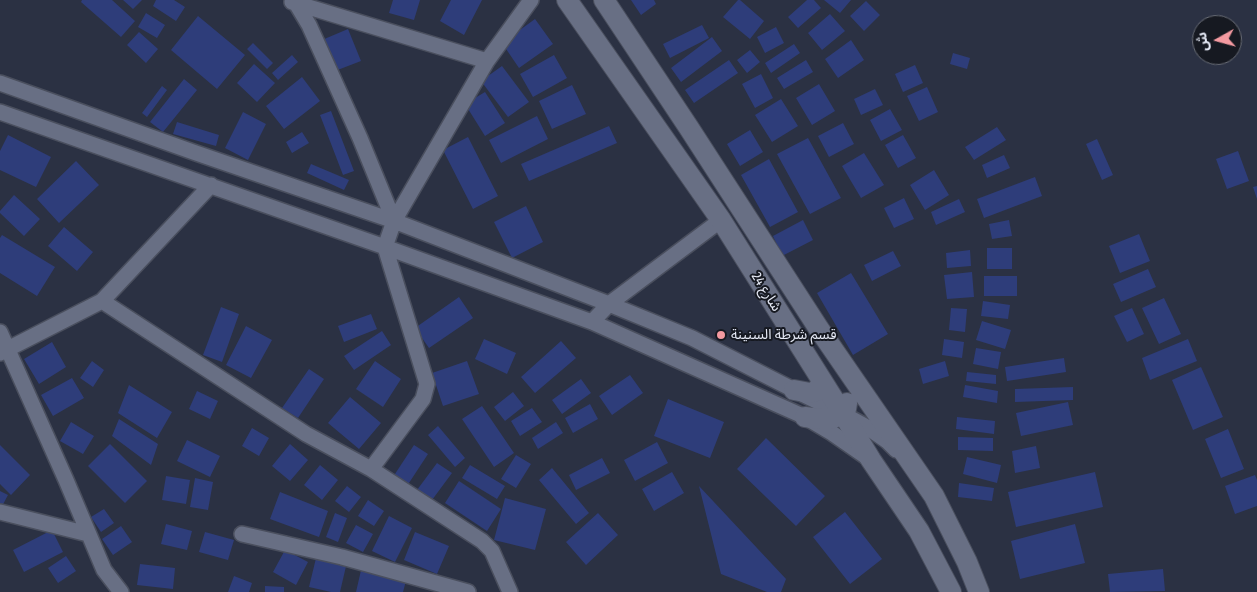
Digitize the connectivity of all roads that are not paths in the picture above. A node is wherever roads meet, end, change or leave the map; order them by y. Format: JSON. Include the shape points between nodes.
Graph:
{"nodes":[{"id":1,"x":531,"y":0,"type":"edge"},
{"id":2,"x":567,"y":0,"type":"edge"},
{"id":3,"x":604,"y":0,"type":"edge"},
{"id":4,"x":292,"y":2,"type":"edge"},
{"id":5,"x":487,"y":61,"type":"junction"},
{"id":6,"x":0,"y":82,"type":"edge"},
{"id":7,"x":0,"y":112,"type":"edge"},
{"id":8,"x":211,"y":185,"type":"junction"},
{"id":9,"x":721,"y":220,"type":"junction"},
{"id":10,"x":394,"y":221,"type":"junction"},
{"id":11,"x":385,"y":247,"type":"junction"},
{"id":12,"x":102,"y":301,"type":"junction"},
{"id":13,"x":609,"y":304,"type":"junction"},
{"id":14,"x":592,"y":322,"type":"junction"},
{"id":15,"x":0,"y":332,"type":"edge"},
{"id":16,"x":4,"y":351,"type":"edge"},
{"id":17,"x":845,"y":366,"type":"junction"},
{"id":18,"x":822,"y":380,"type":"junction"},
{"id":19,"x":786,"y":386,"type":"junction"},
{"id":20,"x":770,"y":402,"type":"junction"},
{"id":21,"x":843,"y":414,"type":"junction"},
{"id":22,"x":805,"y":417,"type":"junction"},
{"id":23,"x":871,"y":460,"type":"junction"},
{"id":24,"x":911,"y":463,"type":"junction"},
{"id":25,"x":370,"y":469,"type":"junction"},
{"id":26,"x":0,"y":512,"type":"edge"},
{"id":27,"x":88,"y":534,"type":"junction"},
{"id":28,"x":242,"y":534,"type":"dead end"},
{"id":29,"x":121,"y":592,"type":"edge"},
{"id":30,"x":468,"y":592,"type":"edge"},
{"id":31,"x":510,"y":592,"type":"edge"},
{"id":32,"x":950,"y":592,"type":"edge"},
{"id":33,"x":979,"y":592,"type":"edge"}],
"edges":[{"from":1,"to":5,"type":"street"},
{"from":2,"to":9,"type":"street","name":"شارع 24"},
{"from":3,"to":17,"type":"street","name":"شارع 24"},
{"from":4,"to":5,"type":"street"},
{"from":4,"to":10,"type":"street","via":[[309,25]]},
{"from":5,"to":10,"type":"street"},
{"from":6,"to":10,"type":"street"},
{"from":7,"to":8,"type":"street"},
{"from":8,"to":11,"type":"street"},
{"from":8,"to":12,"type":"street"},
{"from":9,"to":13,"type":"street"},
{"from":9,"to":18,"type":"street","name":"شارع 24"},
{"from":10,"to":11,"type":"street"},
{"from":10,"to":13,"type":"street"},
{"from":11,"to":14,"type":"street"},
{"from":11,"to":25,"type":"street","via":[[427,384],[423,399]]},
{"from":12,"to":16,"type":"street"},
{"from":12,"to":25,"type":"street","via":[[306,434]]},
{"from":13,"to":14,"type":"street"},
{"from":13,"to":19,"type":"street","via":[[692,338]]},
{"from":14,"to":20,"type":"street"},
{"from":15,"to":16,"type":"street"},
{"from":16,"to":27,"type":"street","via":[[66,480]]},
{"from":17,"to":21,"type":"street","via":[[848,398]]},
{"from":17,"to":24,"type":"street","name":"شارع 24"},
{"from":18,"to":19,"type":"street","via":[[817,391],[810,393]]},
{"from":18,"to":21,"type":"street","name":"شارع 24"},
{"from":19,"to":20,"type":"street"},
{"from":19,"to":21,"type":"street"},
{"from":20,"to":22,"type":"street"},
{"from":21,"to":22,"type":"street","via":[[831,419]]},
{"from":21,"to":23,"type":"street","name":"شارع 24"},
{"from":21,"to":24,"type":"street","via":[[887,441]]},
{"from":22,"to":23,"type":"street"},
{"from":23,"to":32,"type":"street","name":"شارع 24","via":[[919,531]]},
{"from":24,"to":33,"type":"street","name":"شارع 24","via":[[934,496]]},
{"from":25,"to":31,"type":"street","via":[[482,541],[492,551]]},
{"from":26,"to":27,"type":"street"},
{"from":27,"to":29,"type":"street","via":[[104,570]]},
{"from":28,"to":30,"type":"street","via":[[342,557]]}]}
